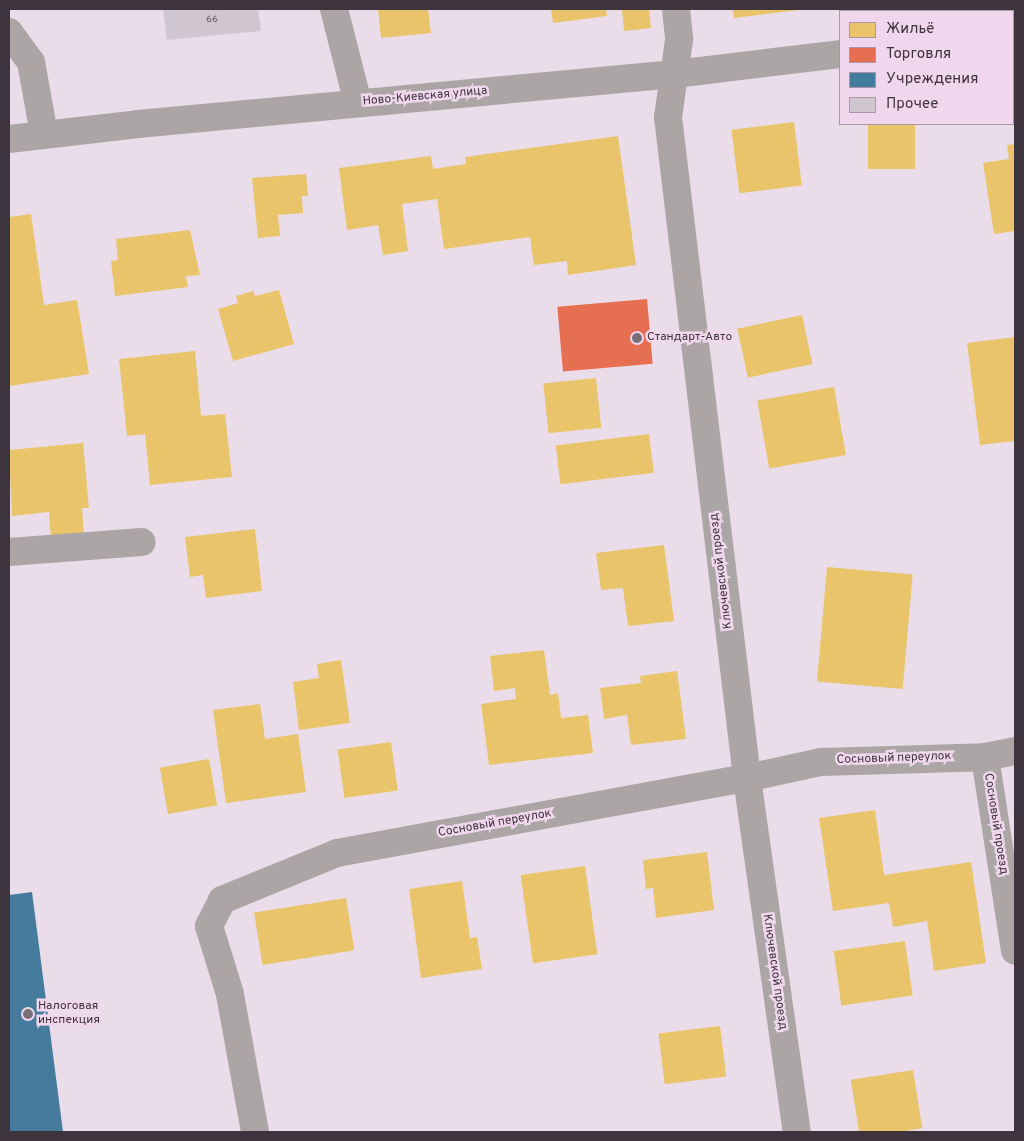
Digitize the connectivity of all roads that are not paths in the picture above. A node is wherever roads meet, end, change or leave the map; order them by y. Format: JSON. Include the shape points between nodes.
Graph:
{"nodes":[{"id":1,"x":334,"y":9,"type":"edge"},
{"id":2,"x":676,"y":9,"type":"edge"},
{"id":3,"x":9,"y":32,"type":"edge"},
{"id":4,"x":839,"y":54,"type":"edge"},
{"id":5,"x":675,"y":74,"type":"junction"},
{"id":6,"x":358,"y":103,"type":"junction"},
{"id":7,"x":44,"y":134,"type":"junction"},
{"id":8,"x":9,"y":140,"type":"edge"},
{"id":9,"x":142,"y":542,"type":"dead end"},
{"id":10,"x":9,"y":552,"type":"edge"},
{"id":11,"x":1015,"y":751,"type":"edge"},
{"id":12,"x":985,"y":757,"type":"junction"},
{"id":13,"x":747,"y":778,"type":"junction"},
{"id":14,"x":1015,"y":951,"type":"edge"},
{"id":15,"x":256,"y":1132,"type":"edge"},
{"id":16,"x":797,"y":1132,"type":"edge"}],
"edges":[{"from":1,"to":6,"type":"street"},
{"from":2,"to":5,"type":"street","name":"Ключевской проезд","via":[[679,40]]},
{"from":3,"to":7,"type":"street","via":[[31,62]]},
{"from":4,"to":5,"type":"street","name":"Ново-Киевская улица"},
{"from":5,"to":6,"type":"street","name":"Ново-Киевская улица"},
{"from":5,"to":13,"type":"street","name":"Ключевской проезд","via":[[668,117]]},
{"from":6,"to":7,"type":"street","name":"Ново-Киевская улица"},
{"from":7,"to":8,"type":"street","name":"Ново-Киевская улица"},
{"from":9,"to":10,"type":"street"},
{"from":11,"to":12,"type":"street","name":"Сосновый переулок"},
{"from":12,"to":13,"type":"street","name":"Сосновый переулок","via":[[821,762]]},
{"from":12,"to":14,"type":"street","name":"Сосновый проезд"},
{"from":13,"to":15,"type":"street","name":"Сосновый переулок","via":[[337,853],[222,900],[209,926],[230,994]]},
{"from":13,"to":16,"type":"street","name":"Ключевской проезд"}]}
